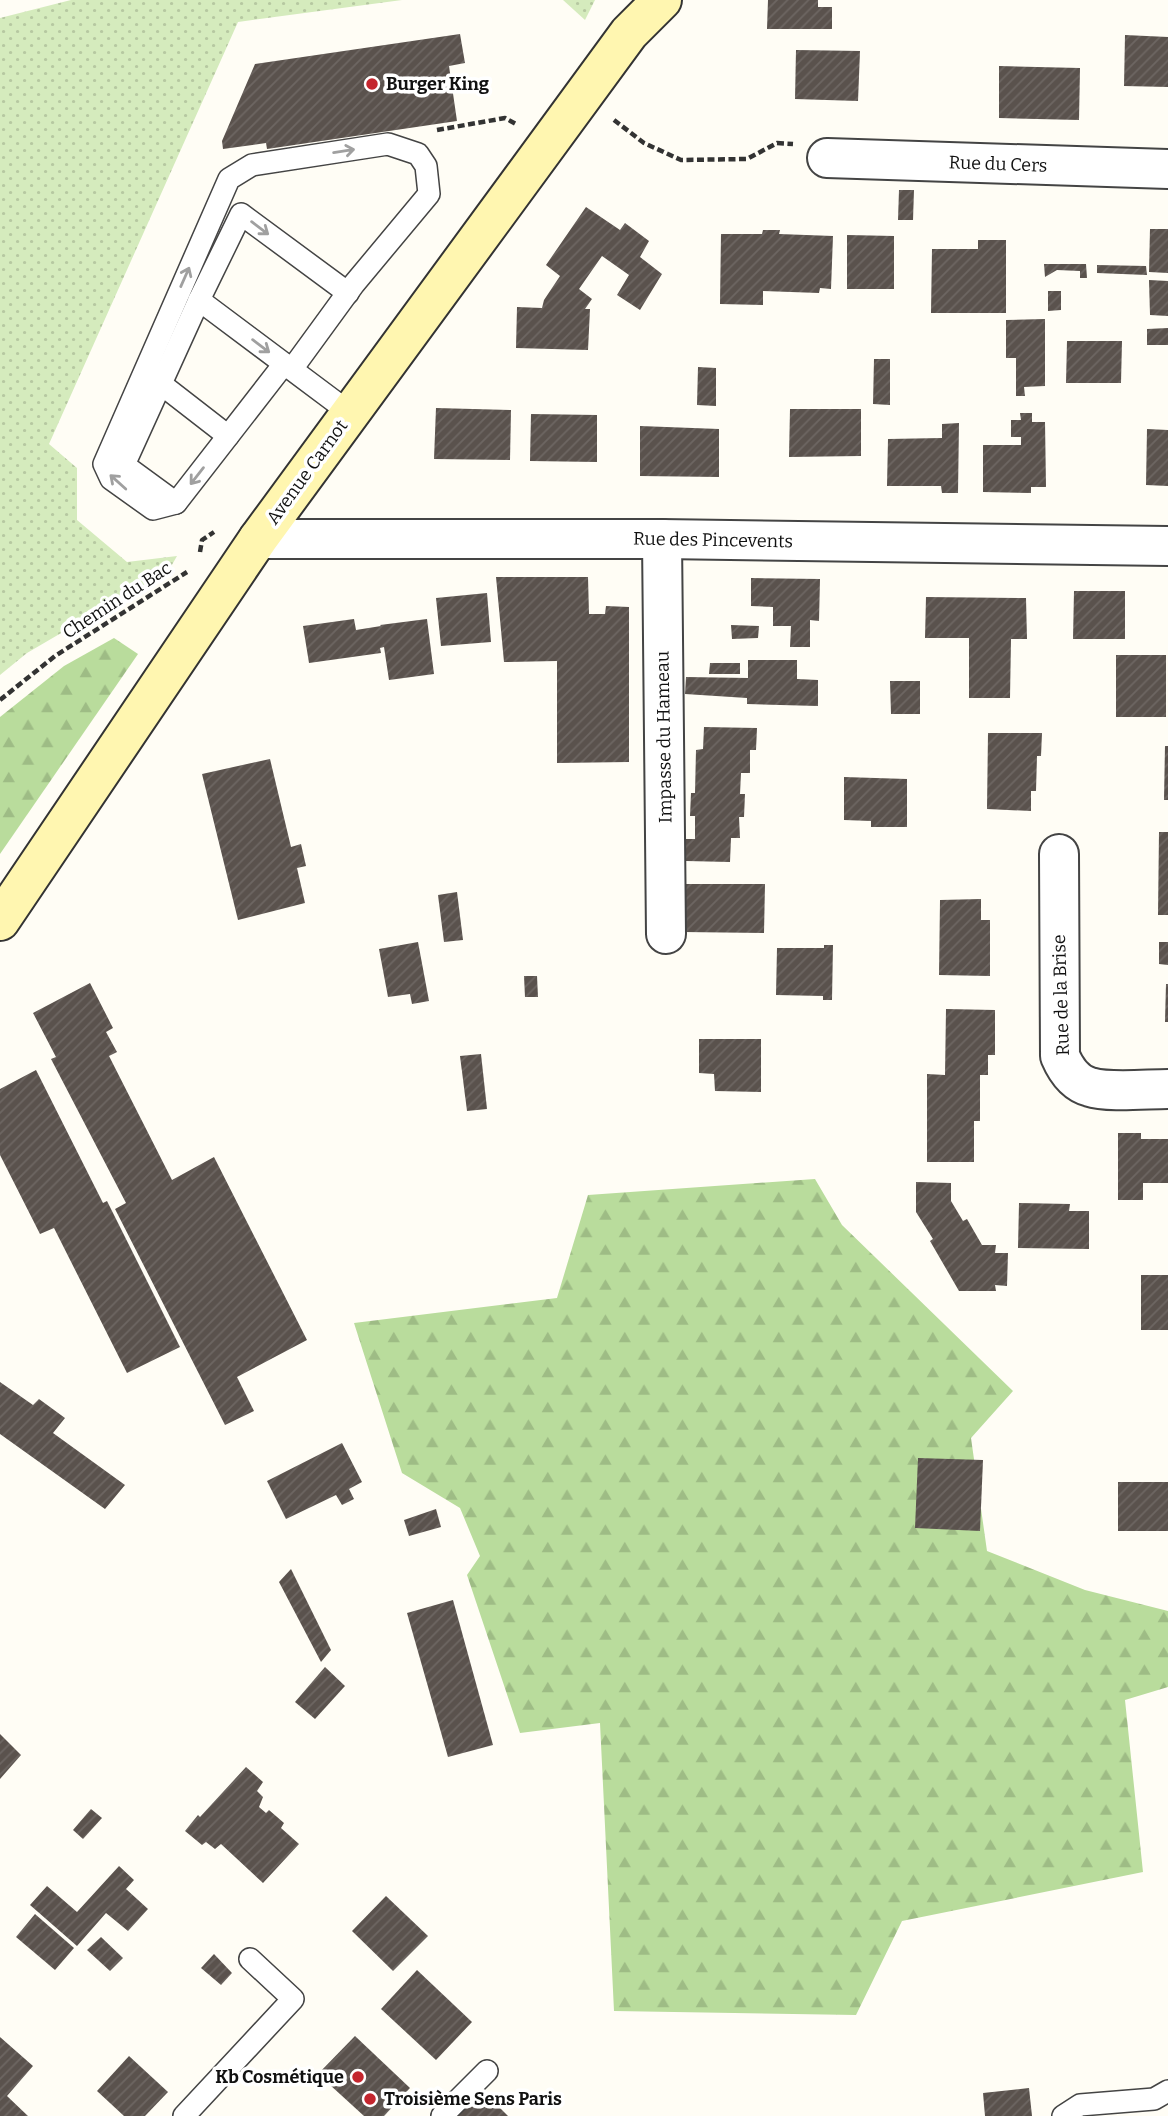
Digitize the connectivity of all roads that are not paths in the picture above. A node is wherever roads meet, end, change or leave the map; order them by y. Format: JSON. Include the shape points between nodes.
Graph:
{"nodes":[{"id":1,"x":663,"y":0,"type":"edge"},
{"id":2,"x":637,"y":17,"type":"edge"},
{"id":3,"x":827,"y":158,"type":"road end"},
{"id":4,"x":1168,"y":169,"type":"edge"},
{"id":5,"x":348,"y":293,"type":"junction"},
{"id":6,"x":199,"y":300,"type":"junction"},
{"id":7,"x":288,"y":367,"type":"junction"},
{"id":8,"x":161,"y":384,"type":"junction"},
{"id":9,"x":350,"y":413,"type":"junction"},
{"id":10,"x":228,"y":436,"type":"junction"},
{"id":11,"x":176,"y":503,"type":"junction"},
{"id":12,"x":258,"y":539,"type":"junction"},
{"id":13,"x":662,"y":539,"type":"junction"},
{"id":14,"x":1168,"y":546,"type":"edge"},
{"id":15,"x":1059,"y":854,"type":"dead end"},
{"id":16,"x":0,"y":921,"type":"edge"},
{"id":17,"x":666,"y":934,"type":"dead end"},
{"id":18,"x":1168,"y":1089,"type":"edge"},
{"id":19,"x":250,"y":1959,"type":"dead end"},
{"id":20,"x":487,"y":2071,"type":"dead end"},
{"id":21,"x":1168,"y":2091,"type":"edge"},
{"id":22,"x":184,"y":2116,"type":"edge"},
{"id":23,"x":442,"y":2116,"type":"edge"},
{"id":24,"x":1063,"y":2116,"type":"edge"}],
"edges":[{"from":1,"to":2,"type":"main road","name":"Avenue Carnot"},
{"from":2,"to":9,"type":"main road","name":"Avenue Carnot"},
{"from":3,"to":4,"type":"street","name":"Rue du Cers"},
{"from":6,"to":5,"type":"lane","one_way":true,"via":[[241,214]]},
{"from":5,"to":7,"type":"lane"},
{"from":11,"to":5,"type":"lane","one_way":true,"via":[[153,509],[111,480],[104,464],[229,179],[251,165],[388,144],[418,154],[426,166],[429,194]]},
{"from":6,"to":7,"type":"lane","one_way":true},
{"from":6,"to":8,"type":"lane"},
{"from":7,"to":9,"type":"lane"},
{"from":7,"to":10,"type":"lane"},
{"from":8,"to":10,"type":"lane"},
{"from":8,"to":11,"type":"lane","via":[[124,465]]},
{"from":9,"to":12,"type":"main road","name":"Avenue Carnot"},
{"from":10,"to":11,"type":"lane","one_way":true},
{"from":12,"to":13,"type":"street","name":"Rue des Pincevents"},
{"from":12,"to":16,"type":"main road","name":"Avenue Carnot"},
{"from":13,"to":14,"type":"street","name":"Rue des Pincevents"},
{"from":13,"to":17,"type":"street","name":"Impasse du Hameau"},
{"from":15,"to":18,"type":"street","name":"Rue de la Brise","via":[[1060,1056],[1065,1068],[1089,1087]]},
{"from":19,"to":22,"type":"lane","via":[[293,1999]]},
{"from":20,"to":23,"type":"lane"},
{"from":21,"to":24,"type":"lane","via":[[1154,2099],[1080,2105]]}]}
